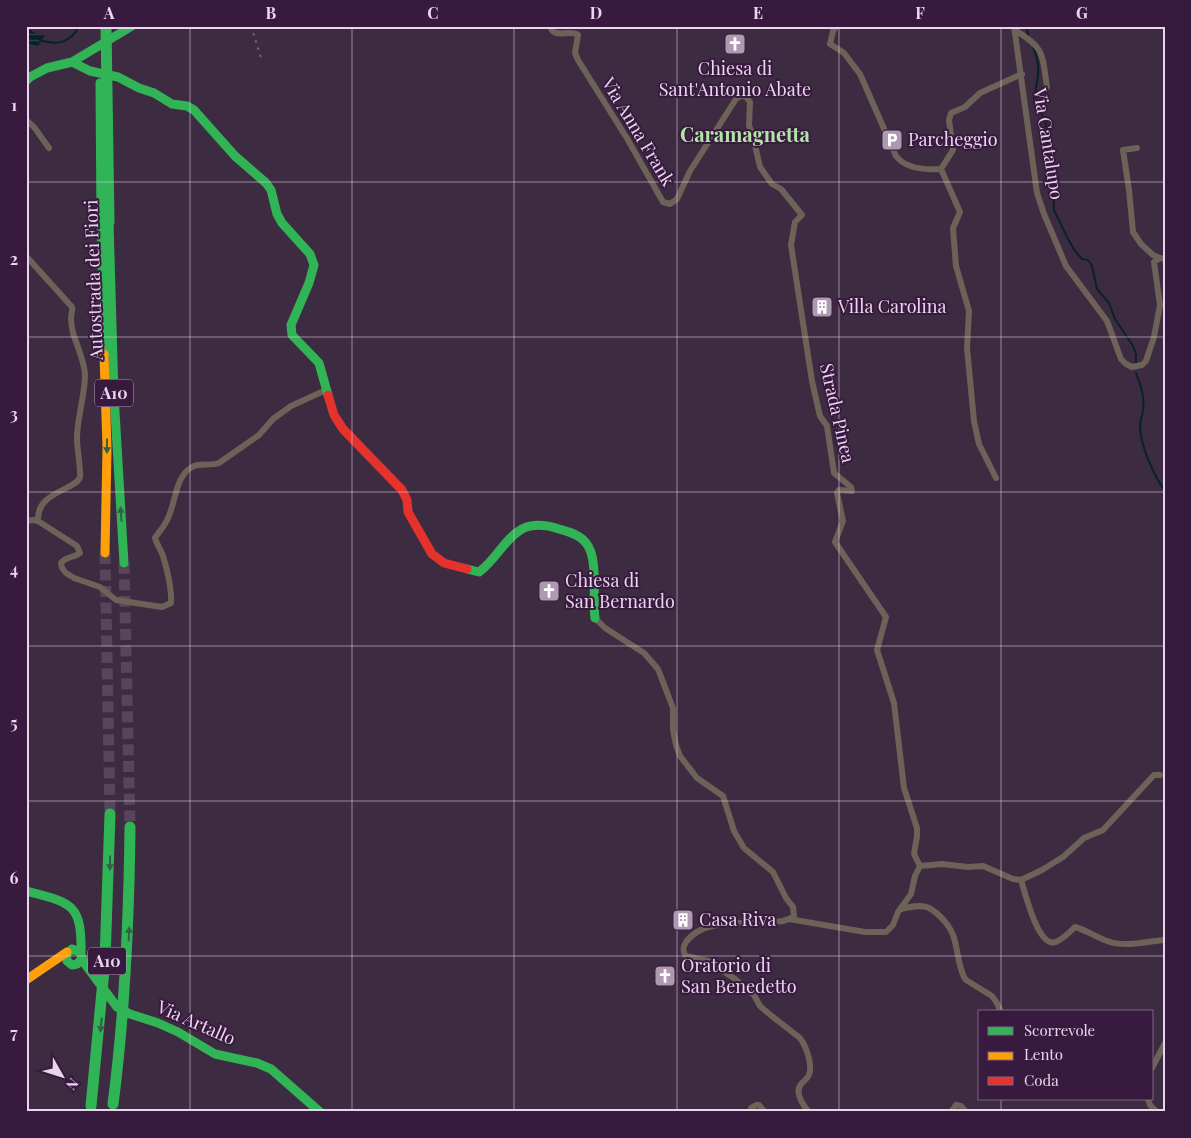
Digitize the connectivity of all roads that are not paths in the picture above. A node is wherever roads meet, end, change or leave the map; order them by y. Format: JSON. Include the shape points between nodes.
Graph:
{"nodes":[{"id":1,"x":99,"y":26,"type":"edge"},
{"id":2,"x":106,"y":26,"type":"edge"},
{"id":3,"x":132,"y":26,"type":"edge"},
{"id":4,"x":550,"y":26,"type":"edge"},
{"id":5,"x":836,"y":26,"type":"edge"},
{"id":6,"x":1015,"y":28,"type":"edge"},
{"id":7,"x":72,"y":62,"type":"junction"},
{"id":8,"x":1022,"y":74,"type":"junction"},
{"id":9,"x":28,"y":77,"type":"edge"},
{"id":10,"x":1047,"y":87,"type":"dead end"},
{"id":11,"x":742,"y":96,"type":"joint"},
{"id":12,"x":26,"y":120,"type":"edge"},
{"id":13,"x":49,"y":148,"type":"dead end"},
{"id":14,"x":1137,"y":148,"type":"dead end"},
{"id":15,"x":941,"y":169,"type":"junction"},
{"id":16,"x":105,"y":222,"type":"junction"},
{"id":17,"x":26,"y":256,"type":"edge"},
{"id":18,"x":1162,"y":259,"type":"edge"},
{"id":19,"x":326,"y":390,"type":"junction"},
{"id":20,"x":996,"y":478,"type":"dead end"},
{"id":21,"x":26,"y":521,"type":"edge"},
{"id":22,"x":38,"y":522,"type":"junction"},
{"id":23,"x":105,"y":553,"type":"tunnel mouth"},
{"id":24,"x":124,"y":563,"type":"tunnel mouth"},
{"id":25,"x":595,"y":618,"type":"joint"},
{"id":26,"x":1160,"y":775,"type":"dead end"},
{"id":27,"x":110,"y":814,"type":"tunnel mouth"},
{"id":28,"x":130,"y":827,"type":"tunnel mouth"},
{"id":29,"x":920,"y":866,"type":"junction"},
{"id":30,"x":1021,"y":880,"type":"junction"},
{"id":31,"x":26,"y":891,"type":"edge"},
{"id":32,"x":901,"y":909,"type":"junction"},
{"id":33,"x":789,"y":919,"type":"junction"},
{"id":34,"x":1165,"y":940,"type":"edge"},
{"id":35,"x":74,"y":957,"type":"junction"},
{"id":36,"x":26,"y":980,"type":"edge"},
{"id":37,"x":1000,"y":1010,"type":"edge"},
{"id":38,"x":1165,"y":1043,"type":"edge"},
{"id":39,"x":1154,"y":1064,"type":"edge"},
{"id":40,"x":1148,"y":1100,"type":"edge"},
{"id":41,"x":112,"y":1108,"type":"edge"},
{"id":42,"x":90,"y":1109,"type":"edge"},
{"id":43,"x":320,"y":1112,"type":"edge"},
{"id":44,"x":752,"y":1112,"type":"edge"},
{"id":45,"x":765,"y":1112,"type":"edge"},
{"id":46,"x":809,"y":1112,"type":"edge"},
{"id":47,"x":951,"y":1112,"type":"edge"},
{"id":48,"x":966,"y":1112,"type":"edge"},
{"id":49,"x":1157,"y":1112,"type":"edge"}],
"edges":[{"from":1,"to":16,"type":"main road","name":"Autostrada dei Fiori","number":"A10"},
{"from":2,"to":16,"type":"main road","name":"Autostrada dei Fiori","number":"A10","bridge":true},
{"from":3,"to":7,"type":"main road"},
{"from":4,"to":11,"type":"street","name":"Via Anna Frank","via":[[554,34],[578,35],[578,60],[666,203],[677,199],[720,123],[736,99]]},
{"from":5,"to":15,"type":"street","via":[[830,44],[844,53],[860,74],[899,160],[911,166]]},
{"from":6,"to":8,"type":"street","name":"Via Cantalupo"},
{"from":6,"to":10,"type":"street","name":"Via Cantalupo","via":[[1042,52]]},
{"from":7,"to":9,"type":"main road"},
{"from":7,"to":19,"type":"main road","via":[[90,71],[122,78],[172,104],[194,110],[235,156],[266,183],[282,224],[313,261],[309,283],[291,325],[292,335],[319,363]]},
{"from":8,"to":15,"type":"street","name":"Via Cantalupo","via":[[980,93],[965,107],[951,113],[948,120],[953,150]]},
{"from":8,"to":18,"type":"street","name":"Via Cantalupo","via":[[1038,193],[1044,214],[1066,266],[1107,321],[1121,359],[1132,366],[1146,361],[1154,337],[1160,305],[1154,262]]},
{"from":11,"to":29,"type":"street","name":"Strada Pinea","via":[[750,102],[749,125],[760,167],[802,214],[795,222],[791,245],[812,381],[820,416],[827,426],[834,473],[852,491],[839,490],[837,493],[843,521],[835,542],[886,617],[876,650],[894,703],[904,788],[917,828],[914,854]]},
{"from":12,"to":13,"type":"street"},
{"from":14,"to":18,"type":"street","name":"Via Cantalupo","via":[[1123,150],[1133,232],[1141,244]]},
{"from":15,"to":20,"type":"street","via":[[960,212],[953,228],[956,266],[969,311],[968,348],[974,421],[979,444]]},
{"from":16,"to":23,"type":"main road","name":"Autostrada dei Fiori","number":"A10","one_way":true},
{"from":24,"to":16,"type":"main road","name":"Autostrada dei Fiori","number":"A10","one_way":true},
{"from":17,"to":22,"type":"street","via":[[73,308],[71,319],[85,375],[78,417],[79,479],[42,505]]},
{"from":19,"to":22,"type":"street","via":[[291,406],[259,435],[219,463],[191,467],[182,478],[166,523],[155,538],[163,554],[172,593],[171,603],[162,607],[116,600],[94,583],[74,578],[60,563],[66,557],[76,556],[79,549]]},
{"from":19,"to":25,"type":"main road","via":[[343,430],[402,490],[408,512],[438,560],[479,572],[522,529],[543,524],[574,534],[591,551],[595,568],[592,606]]},
{"from":21,"to":22,"type":"street"},
{"from":25,"to":33,"type":"street","via":[[644,653],[658,669],[673,708],[673,730],[680,756],[697,778],[723,796],[740,844],[773,872],[793,908],[794,916]]},
{"from":26,"to":30,"type":"street","via":[[1154,775],[1103,830],[1084,838],[1064,857]]},
{"from":27,"to":42,"type":"main road","number":"A10","one_way":true,"bridge":true,"via":[[106,968]]},
{"from":41,"to":28,"type":"main road","number":"A10","one_way":true,"bridge":true,"via":[[126,993]]},
{"from":29,"to":30,"type":"street","via":[[983,866]]},
{"from":29,"to":32,"type":"street","via":[[911,894]]},
{"from":30,"to":34,"type":"street","via":[[1036,928],[1046,940],[1056,942],[1075,927],[1120,944]]},
{"from":31,"to":35,"type":"main road","via":[[60,900],[74,908],[83,934]]},
{"from":32,"to":33,"type":"street","via":[[890,930],[880,932]]},
{"from":32,"to":37,"type":"street","via":[[928,908],[946,923],[954,938],[964,977],[992,996]]},
{"from":33,"to":46,"type":"street","via":[[707,928],[688,940],[683,951],[686,956],[708,961],[735,979],[754,995],[768,1014],[804,1043],[810,1072],[799,1093]]},
{"from":35,"to":36,"type":"main road","via":[[47,966]]},
{"from":35,"to":43,"type":"main road","name":"Via Artallo","via":[[91,971],[118,1007],[178,1032],[215,1054],[271,1069]]},
{"from":38,"to":39,"type":"street"},
{"from":40,"to":49,"type":"street"},
{"from":44,"to":45,"type":"street","via":[[751,1108],[756,1105]]},
{"from":47,"to":48,"type":"street","via":[[956,1105]]}]}
